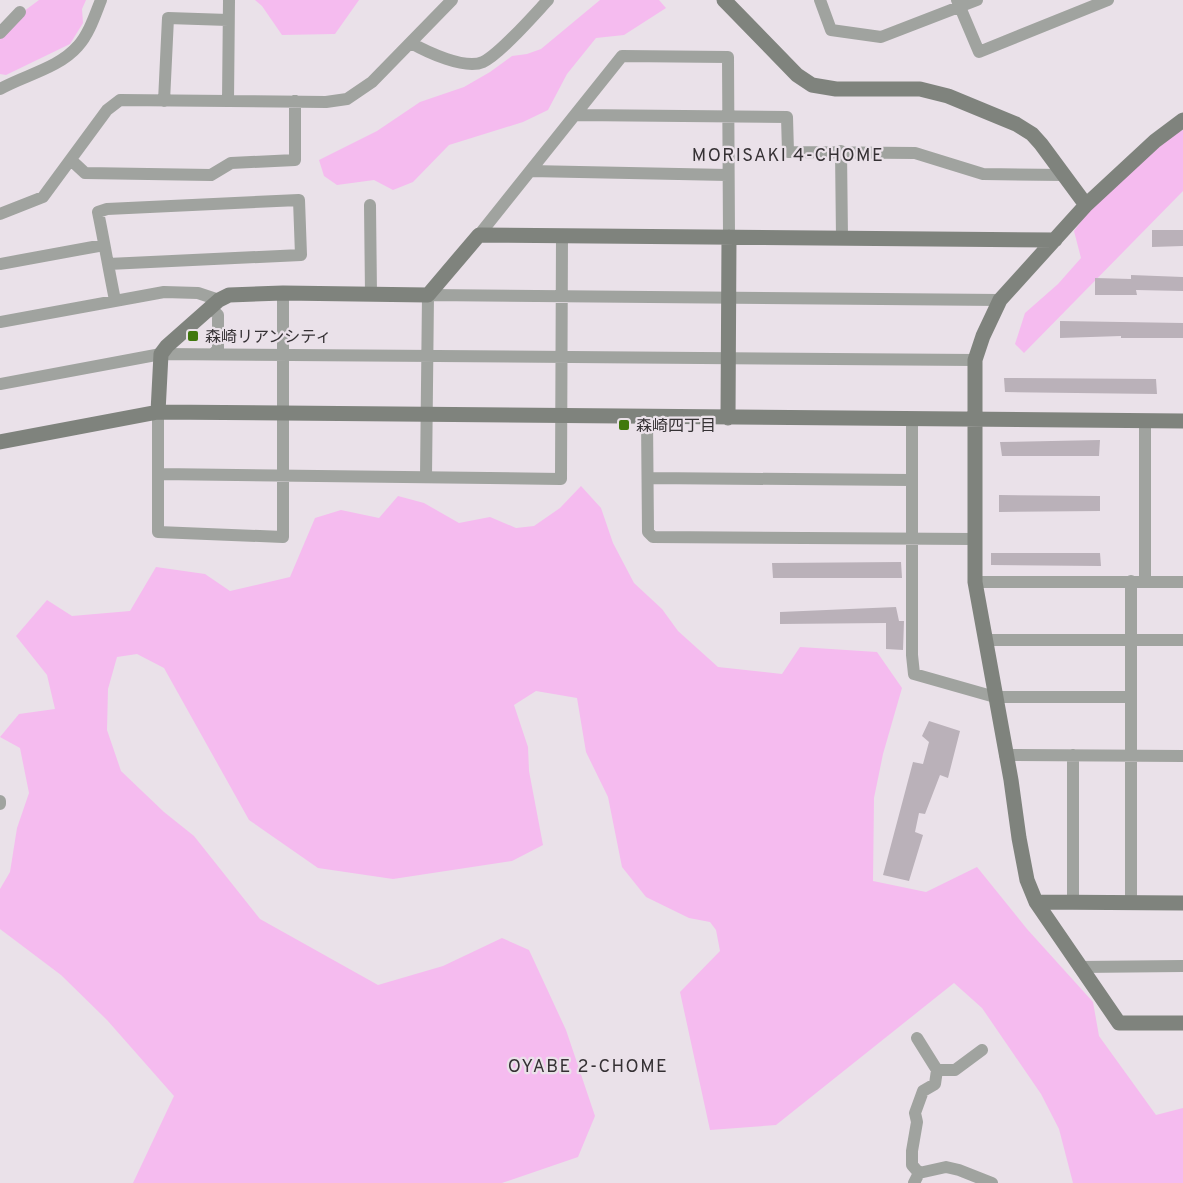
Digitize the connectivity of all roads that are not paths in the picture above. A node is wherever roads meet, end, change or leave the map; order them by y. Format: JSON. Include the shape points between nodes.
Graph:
{"nodes":[{"id":1,"x":101,"y":0,"type":"edge"},
{"id":2,"x":229,"y":0,"type":"edge"},
{"id":3,"x":452,"y":0,"type":"edge"},
{"id":4,"x":548,"y":0,"type":"edge"},
{"id":5,"x":724,"y":0,"type":"edge"},
{"id":6,"x":820,"y":0,"type":"edge"},
{"id":7,"x":977,"y":0,"type":"edge"},
{"id":8,"x":1108,"y":0,"type":"edge"},
{"id":9,"x":959,"y":3,"type":"edge"},
{"id":10,"x":1090,"y":3,"type":"edge"},
{"id":11,"x":20,"y":12,"type":"dead end"},
{"id":12,"x":228,"y":20,"type":"junction"},
{"id":13,"x":0,"y":33,"type":"edge"},
{"id":14,"x":411,"y":43,"type":"junction"},
{"id":15,"x":0,"y":89,"type":"edge"},
{"id":16,"x":164,"y":101,"type":"junction"},
{"id":17,"x":295,"y":101,"type":"junction"},
{"id":18,"x":228,"y":102,"type":"junction"},
{"id":19,"x":576,"y":115,"type":"junction"},
{"id":20,"x":728,"y":118,"type":"junction"},
{"id":21,"x":1183,"y":120,"type":"edge"},
{"id":22,"x":841,"y":151,"type":"junction"},
{"id":23,"x":71,"y":160,"type":"junction"},
{"id":24,"x":530,"y":171,"type":"junction"},
{"id":25,"x":728,"y":175,"type":"junction"},
{"id":26,"x":1064,"y":175,"type":"junction"},
{"id":27,"x":370,"y":205,"type":"dead end"},
{"id":28,"x":1086,"y":205,"type":"junction"},
{"id":29,"x":0,"y":214,"type":"edge"},
{"id":30,"x":479,"y":235,"type":"junction"},
{"id":31,"x":562,"y":236,"type":"junction"},
{"id":32,"x":729,"y":237,"type":"junction"},
{"id":33,"x":842,"y":238,"type":"junction"},
{"id":34,"x":1055,"y":240,"type":"junction"},
{"id":35,"x":104,"y":245,"type":"junction"},
{"id":36,"x":0,"y":264,"type":"edge"},
{"id":37,"x":108,"y":264,"type":"junction"},
{"id":38,"x":283,"y":292,"type":"junction"},
{"id":39,"x":371,"y":294,"type":"junction"},
{"id":40,"x":428,"y":295,"type":"junction"},
{"id":41,"x":562,"y":296,"type":"junction"},
{"id":42,"x":729,"y":297,"type":"junction"},
{"id":43,"x":115,"y":300,"type":"junction"},
{"id":44,"x":1000,"y":300,"type":"junction"},
{"id":45,"x":214,"y":303,"type":"junction"},
{"id":46,"x":0,"y":322,"type":"edge"},
{"id":47,"x":161,"y":354,"type":"junction"},
{"id":48,"x":214,"y":354,"type":"junction"},
{"id":49,"x":283,"y":355,"type":"junction"},
{"id":50,"x":427,"y":356,"type":"junction"},
{"id":51,"x":562,"y":357,"type":"junction"},
{"id":52,"x":728,"y":358,"type":"junction"},
{"id":53,"x":975,"y":360,"type":"junction"},
{"id":54,"x":0,"y":384,"type":"edge"},
{"id":55,"x":158,"y":412,"type":"junction"},
{"id":56,"x":283,"y":413,"type":"junction"},
{"id":57,"x":427,"y":415,"type":"junction"},
{"id":58,"x":561,"y":416,"type":"junction"},
{"id":59,"x":647,"y":418,"type":"junction"},
{"id":60,"x":728,"y":418,"type":"junction"},
{"id":61,"x":912,"y":419,"type":"junction"},
{"id":62,"x":974,"y":420,"type":"junction"},
{"id":63,"x":1144,"y":421,"type":"junction"},
{"id":64,"x":1183,"y":421,"type":"edge"},
{"id":65,"x":0,"y":442,"type":"edge"},
{"id":66,"x":159,"y":474,"type":"junction"},
{"id":67,"x":283,"y":475,"type":"junction"},
{"id":68,"x":426,"y":476,"type":"junction"},
{"id":69,"x":648,"y":478,"type":"junction"},
{"id":70,"x":911,"y":480,"type":"junction"},
{"id":71,"x":974,"y":539,"type":"junction"},
{"id":72,"x":911,"y":540,"type":"junction"},
{"id":73,"x":1131,"y":581,"type":"junction"},
{"id":74,"x":1145,"y":581,"type":"junction"},
{"id":75,"x":975,"y":582,"type":"junction"},
{"id":76,"x":1183,"y":582,"type":"edge"},
{"id":77,"x":985,"y":640,"type":"junction"},
{"id":78,"x":1131,"y":640,"type":"junction"},
{"id":79,"x":1183,"y":640,"type":"edge"},
{"id":80,"x":995,"y":697,"type":"junction"},
{"id":81,"x":1131,"y":697,"type":"junction"},
{"id":82,"x":1005,"y":754,"type":"junction"},
{"id":83,"x":1073,"y":755,"type":"junction"},
{"id":84,"x":1131,"y":756,"type":"junction"},
{"id":85,"x":1183,"y":756,"type":"edge"},
{"id":86,"x":1036,"y":902,"type":"junction"},
{"id":87,"x":1073,"y":902,"type":"junction"},
{"id":88,"x":1131,"y":902,"type":"junction"},
{"id":89,"x":1183,"y":903,"type":"edge"},
{"id":90,"x":1183,"y":966,"type":"edge"},
{"id":91,"x":1079,"y":967,"type":"junction"},
{"id":92,"x":1183,"y":1023,"type":"edge"},
{"id":93,"x":917,"y":1038,"type":"dead end"},
{"id":94,"x":982,"y":1050,"type":"dead end"},
{"id":95,"x":937,"y":1070,"type":"junction"},
{"id":96,"x":917,"y":1178,"type":"edge"},
{"id":97,"x":992,"y":1183,"type":"edge"}],
"edges":[{"from":1,"to":15,"type":"street","via":[[78,46],[52,65]]},
{"from":2,"to":12,"type":"street"},
{"from":3,"to":14,"type":"street"},
{"from":4,"to":14,"type":"street","via":[[481,63],[468,64],[430,54]]},
{"from":5,"to":26,"type":"street","via":[[797,75],[812,85],[836,89],[920,89],[948,96],[1032,134]]},
{"from":6,"to":9,"type":"street","via":[[831,30],[880,37]]},
{"from":7,"to":9,"type":"street"},
{"from":8,"to":10,"type":"street"},
{"from":9,"to":10,"type":"street","via":[[979,52]]},
{"from":11,"to":13,"type":"street"},
{"from":12,"to":16,"type":"street","via":[[168,18]]},
{"from":12,"to":18,"type":"street"},
{"from":14,"to":17,"type":"street","via":[[372,82],[347,99]]},
{"from":16,"to":18,"type":"street"},
{"from":16,"to":23,"type":"street","via":[[120,100],[107,110]]},
{"from":17,"to":18,"type":"street"},
{"from":17,"to":23,"type":"street","via":[[295,160],[231,163],[211,175],[85,174]]},
{"from":19,"to":20,"type":"street"},
{"from":19,"to":20,"type":"street","via":[[622,56],[728,57]]},
{"from":19,"to":24,"type":"street"},
{"from":20,"to":22,"type":"street","via":[[787,117],[788,152]]},
{"from":20,"to":25,"type":"street"},
{"from":21,"to":28,"type":"street"},
{"from":22,"to":26,"type":"street","via":[[915,153],[983,174]]},
{"from":22,"to":33,"type":"street"},
{"from":23,"to":29,"type":"street","via":[[43,197]]},
{"from":24,"to":25,"type":"street"},
{"from":24,"to":30,"type":"street"},
{"from":25,"to":32,"type":"street"},
{"from":26,"to":28,"type":"street"},
{"from":27,"to":39,"type":"street"},
{"from":28,"to":34,"type":"street"},
{"from":30,"to":31,"type":"street"},
{"from":30,"to":40,"type":"street"},
{"from":31,"to":32,"type":"street"},
{"from":31,"to":41,"type":"street"},
{"from":32,"to":33,"type":"street"},
{"from":32,"to":42,"type":"street"},
{"from":33,"to":34,"type":"street"},
{"from":34,"to":44,"type":"street"},
{"from":35,"to":36,"type":"street"},
{"from":35,"to":37,"type":"street"},
{"from":35,"to":37,"type":"street","via":[[98,212],[107,209],[299,200],[301,255]]},
{"from":37,"to":43,"type":"street"},
{"from":38,"to":39,"type":"street"},
{"from":38,"to":45,"type":"street","via":[[229,295]]},
{"from":38,"to":49,"type":"street"},
{"from":39,"to":40,"type":"street"},
{"from":40,"to":41,"type":"street"},
{"from":40,"to":50,"type":"street"},
{"from":41,"to":42,"type":"street"},
{"from":41,"to":51,"type":"street"},
{"from":42,"to":44,"type":"street"},
{"from":42,"to":52,"type":"street"},
{"from":43,"to":45,"type":"street","via":[[164,292],[198,293]]},
{"from":43,"to":46,"type":"street"},
{"from":44,"to":53,"type":"street"},
{"from":45,"to":47,"type":"street"},
{"from":45,"to":48,"type":"street","via":[[218,315],[218,348]]},
{"from":47,"to":48,"type":"street"},
{"from":47,"to":54,"type":"street"},
{"from":47,"to":55,"type":"street"},
{"from":48,"to":49,"type":"street"},
{"from":49,"to":50,"type":"street"},
{"from":49,"to":56,"type":"street"},
{"from":50,"to":51,"type":"street"},
{"from":50,"to":57,"type":"street"},
{"from":51,"to":52,"type":"street"},
{"from":51,"to":58,"type":"street"},
{"from":52,"to":53,"type":"street"},
{"from":52,"to":60,"type":"street"},
{"from":53,"to":62,"type":"street"},
{"from":55,"to":56,"type":"street"},
{"from":55,"to":65,"type":"street"},
{"from":55,"to":66,"type":"street"},
{"from":56,"to":57,"type":"street"},
{"from":56,"to":67,"type":"street"},
{"from":57,"to":58,"type":"street"},
{"from":57,"to":68,"type":"street"},
{"from":58,"to":59,"type":"street"},
{"from":58,"to":68,"type":"street","via":[[561,479]]},
{"from":59,"to":60,"type":"street"},
{"from":59,"to":69,"type":"street"},
{"from":60,"to":61,"type":"street"},
{"from":61,"to":62,"type":"street"},
{"from":61,"to":70,"type":"street"},
{"from":62,"to":63,"type":"street"},
{"from":62,"to":71,"type":"street"},
{"from":63,"to":64,"type":"street"},
{"from":63,"to":74,"type":"street"},
{"from":66,"to":67,"type":"street"},
{"from":66,"to":67,"type":"street","via":[[159,532],[283,537]]},
{"from":67,"to":68,"type":"street"},
{"from":69,"to":70,"type":"street"},
{"from":69,"to":72,"type":"street","via":[[648,532],[653,537]]},
{"from":70,"to":72,"type":"street"},
{"from":71,"to":72,"type":"street"},
{"from":71,"to":75,"type":"street"},
{"from":72,"to":80,"type":"street","via":[[914,674]]},
{"from":73,"to":74,"type":"street"},
{"from":73,"to":75,"type":"street"},
{"from":73,"to":78,"type":"street"},
{"from":74,"to":76,"type":"street"},
{"from":75,"to":77,"type":"street"},
{"from":77,"to":78,"type":"street"},
{"from":77,"to":80,"type":"street"},
{"from":78,"to":79,"type":"street"},
{"from":78,"to":81,"type":"street"},
{"from":80,"to":81,"type":"street"},
{"from":80,"to":82,"type":"street"},
{"from":81,"to":84,"type":"street"},
{"from":82,"to":83,"type":"street"},
{"from":82,"to":86,"type":"street","via":[[1027,880]]},
{"from":83,"to":84,"type":"street"},
{"from":83,"to":87,"type":"street"},
{"from":84,"to":85,"type":"street"},
{"from":84,"to":88,"type":"street"},
{"from":86,"to":87,"type":"street"},
{"from":86,"to":91,"type":"street"},
{"from":87,"to":88,"type":"street"},
{"from":88,"to":89,"type":"street"},
{"from":90,"to":91,"type":"street"},
{"from":91,"to":92,"type":"street","via":[[1119,1023]]},
{"from":93,"to":95,"type":"street"},
{"from":94,"to":95,"type":"street","via":[[955,1070]]},
{"from":95,"to":96,"type":"street","via":[[935,1084],[923,1090],[915,1113],[912,1165]]},
{"from":96,"to":97,"type":"street","via":[[946,1167]]}]}
